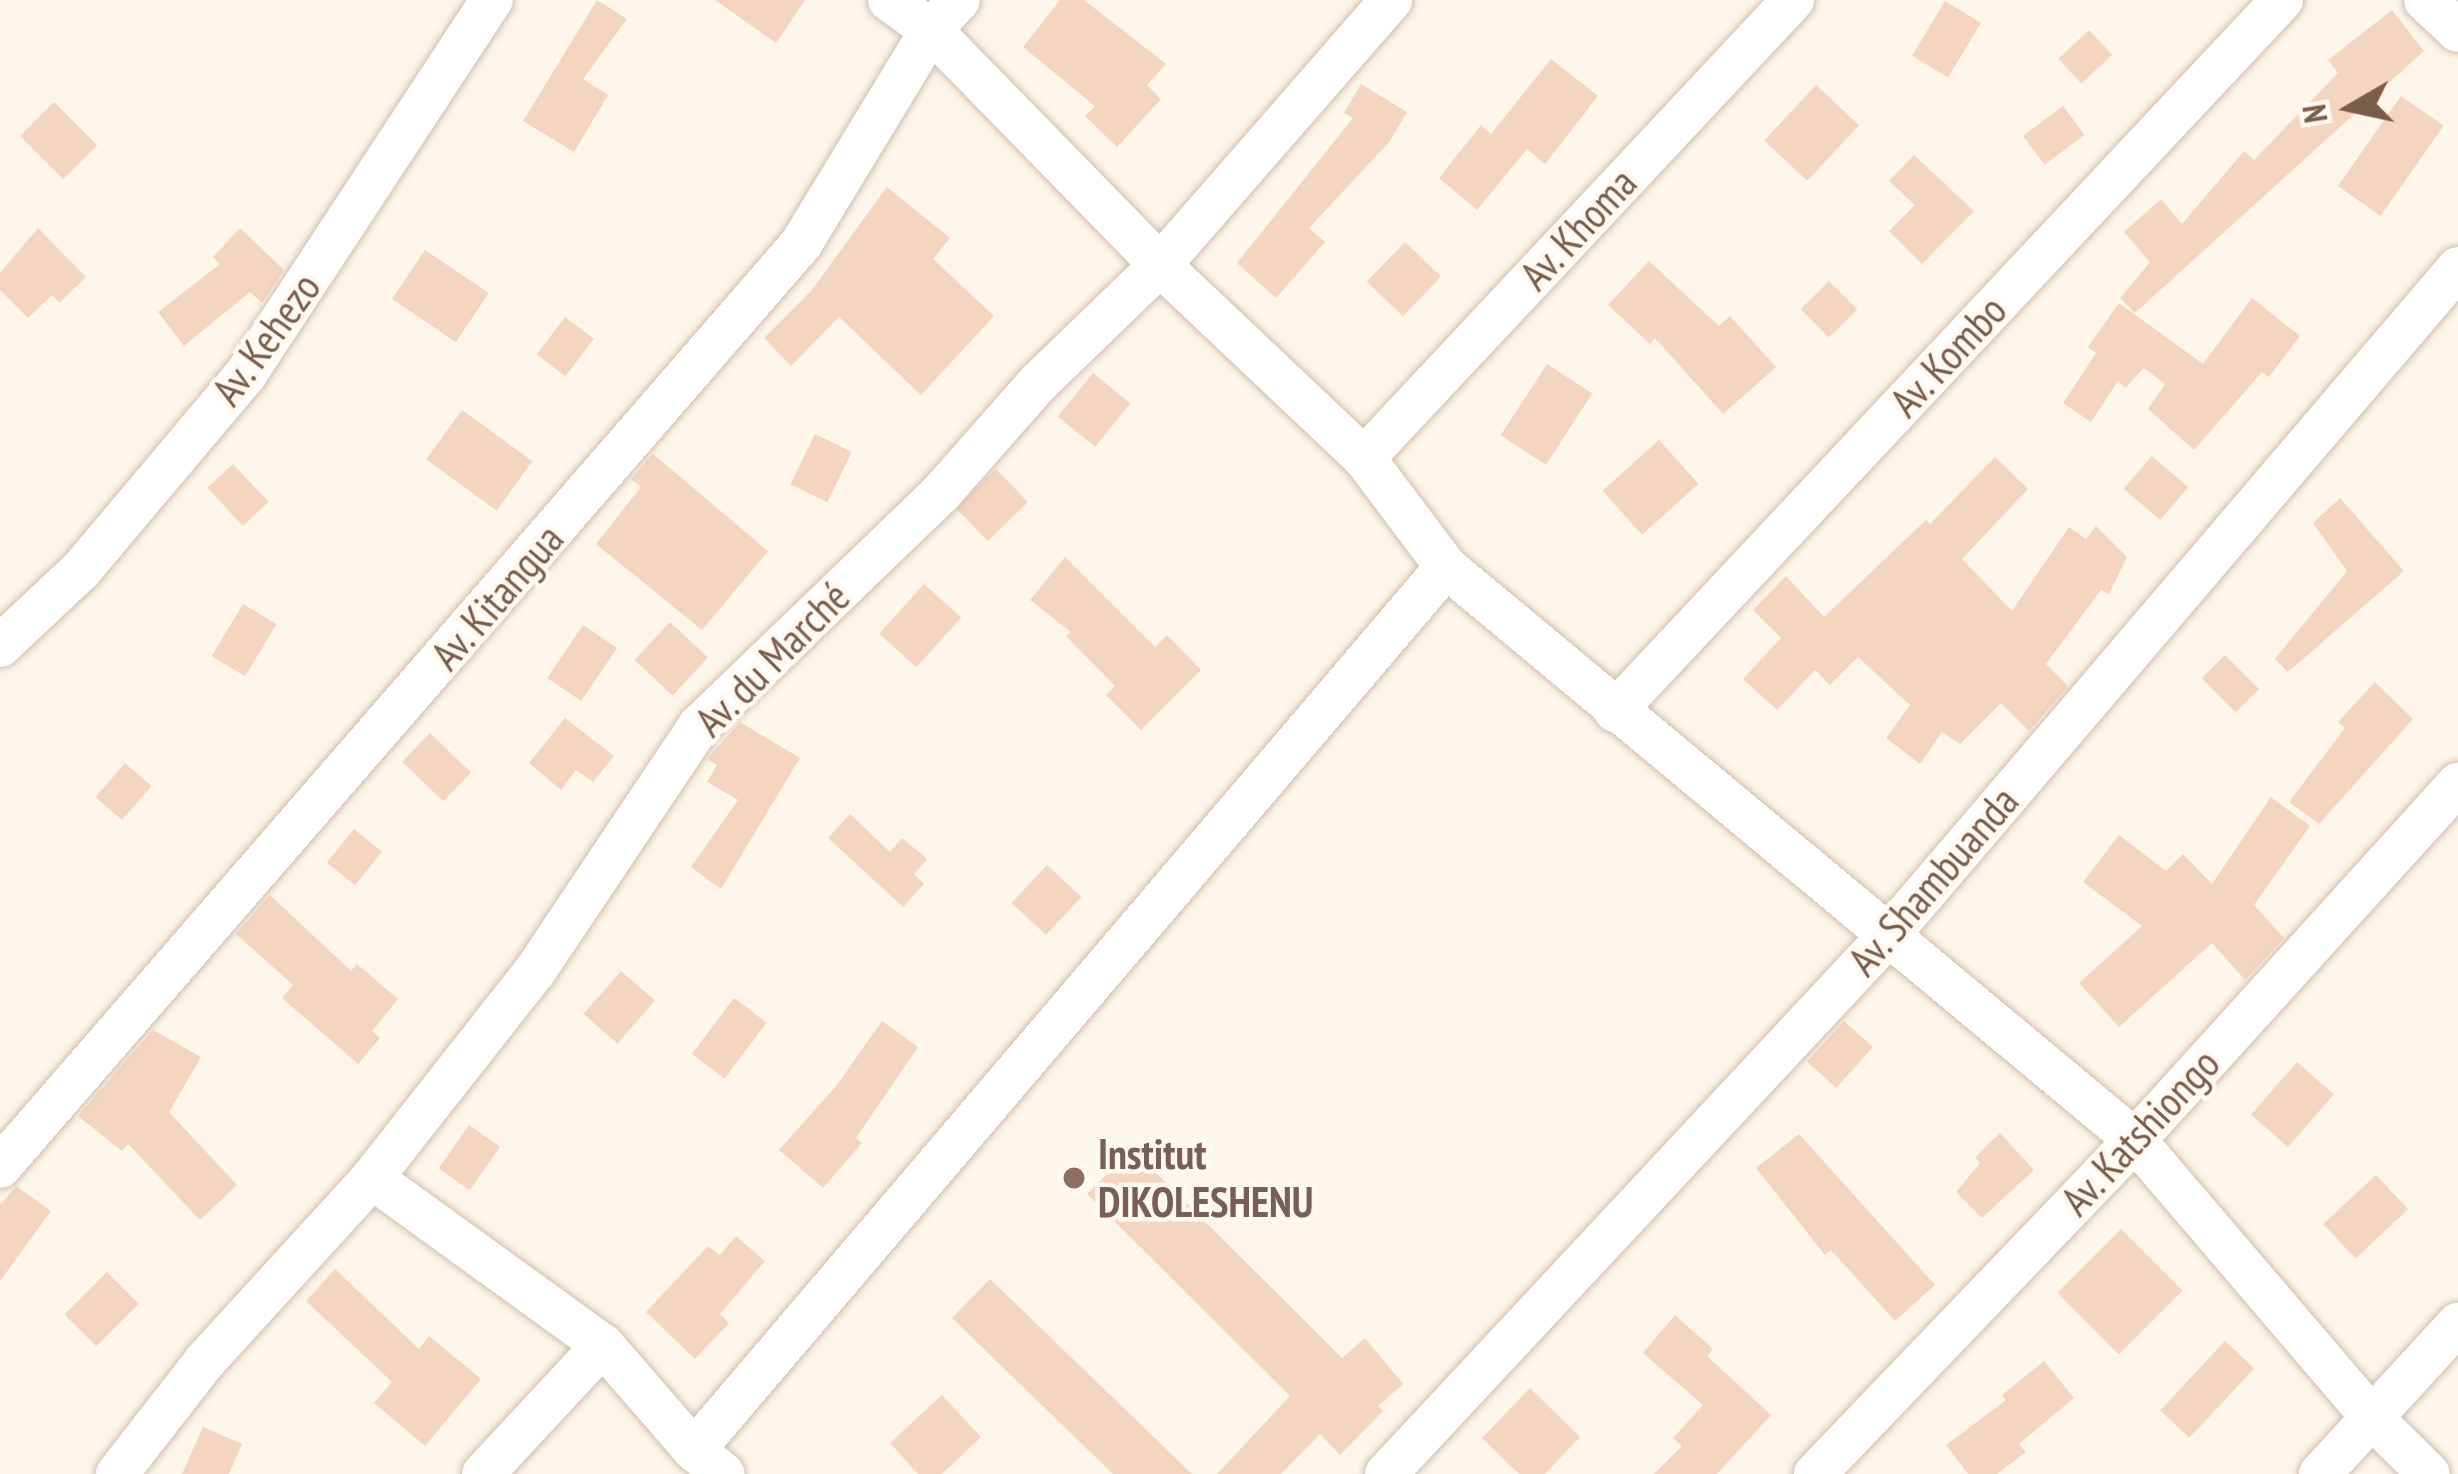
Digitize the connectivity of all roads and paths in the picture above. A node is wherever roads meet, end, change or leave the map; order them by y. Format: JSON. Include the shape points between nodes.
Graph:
{"nodes":[{"id":1,"x":492,"y":0,"type":"edge"},
{"id":2,"x":889,"y":0,"type":"edge"},
{"id":3,"x":1391,"y":0,"type":"edge"},
{"id":4,"x":1793,"y":0,"type":"edge"},
{"id":5,"x":2282,"y":0,"type":"edge"},
{"id":6,"x":2425,"y":0,"type":"edge"},
{"id":7,"x":945,"y":15,"type":"edge"},
{"id":8,"x":2458,"y":31,"type":"edge"},
{"id":9,"x":1160,"y":265,"type":"junction"},
{"id":10,"x":2458,"y":268,"type":"edge"},
{"id":11,"x":1364,"y":458,"type":"junction"},
{"id":12,"x":1445,"y":567,"type":"junction"},
{"id":13,"x":0,"y":646,"type":"edge"},
{"id":14,"x":1615,"y":711,"type":"junction"},
{"id":15,"x":2458,"y":784,"type":"edge"},
{"id":16,"x":1888,"y":936,"type":"junction"},
{"id":17,"x":2135,"y":1140,"type":"junction"},
{"id":18,"x":0,"y":1167,"type":"edge"},
{"id":19,"x":372,"y":1178,"type":"junction"},
{"id":20,"x":2458,"y":1324,"type":"edge"},
{"id":21,"x":603,"y":1345,"type":"junction"},
{"id":22,"x":2373,"y":1419,"type":"junction"},
{"id":23,"x":709,"y":1462,"type":"edge"},
{"id":24,"x":117,"y":1474,"type":"edge"},
{"id":25,"x":483,"y":1474,"type":"edge"},
{"id":26,"x":1385,"y":1474,"type":"edge"},
{"id":27,"x":1815,"y":1474,"type":"edge"},
{"id":28,"x":2320,"y":1474,"type":"edge"},
{"id":29,"x":2428,"y":1474,"type":"edge"}],
"edges":[{"from":1,"to":13,"type":"street","name":"Av. Kehezo","via":[[246,374],[80,569]]},
{"from":2,"to":7,"type":"street"},
{"from":3,"to":9,"type":"street","name":"Av. du Marché"},
{"from":4,"to":11,"type":"street","name":"Av. Khoma"},
{"from":5,"to":14,"type":"street","name":"Av. Kombo"},
{"from":6,"to":8,"type":"street"},
{"from":7,"to":9,"type":"street"},
{"from":7,"to":18,"type":"street","name":"Av. Kitangua","via":[[801,244]]},
{"from":9,"to":11,"type":"street"},
{"from":9,"to":19,"type":"street","name":"Av. du Marché","via":[[1039,382],[941,493],[699,726],[535,971]]},
{"from":10,"to":16,"type":"street","name":"Av. Shambuanda"},
{"from":11,"to":12,"type":"street"},
{"from":12,"to":14,"type":"street"},
{"from":12,"to":23,"type":"street"},
{"from":14,"to":16,"type":"street"},
{"from":15,"to":17,"type":"street","name":"Av. Katshiongo"},
{"from":16,"to":17,"type":"street"},
{"from":16,"to":26,"type":"street","name":"Av. Shambuanda"},
{"from":17,"to":22,"type":"street"},
{"from":17,"to":27,"type":"street","name":"Av. Katshiongo"},
{"from":19,"to":21,"type":"street"},
{"from":19,"to":24,"type":"street","name":"Av. du Marché","via":[[205,1361]]},
{"from":20,"to":22,"type":"street"},
{"from":21,"to":23,"type":"street"},
{"from":21,"to":25,"type":"street"},
{"from":22,"to":28,"type":"street"},
{"from":22,"to":29,"type":"street"}]}
